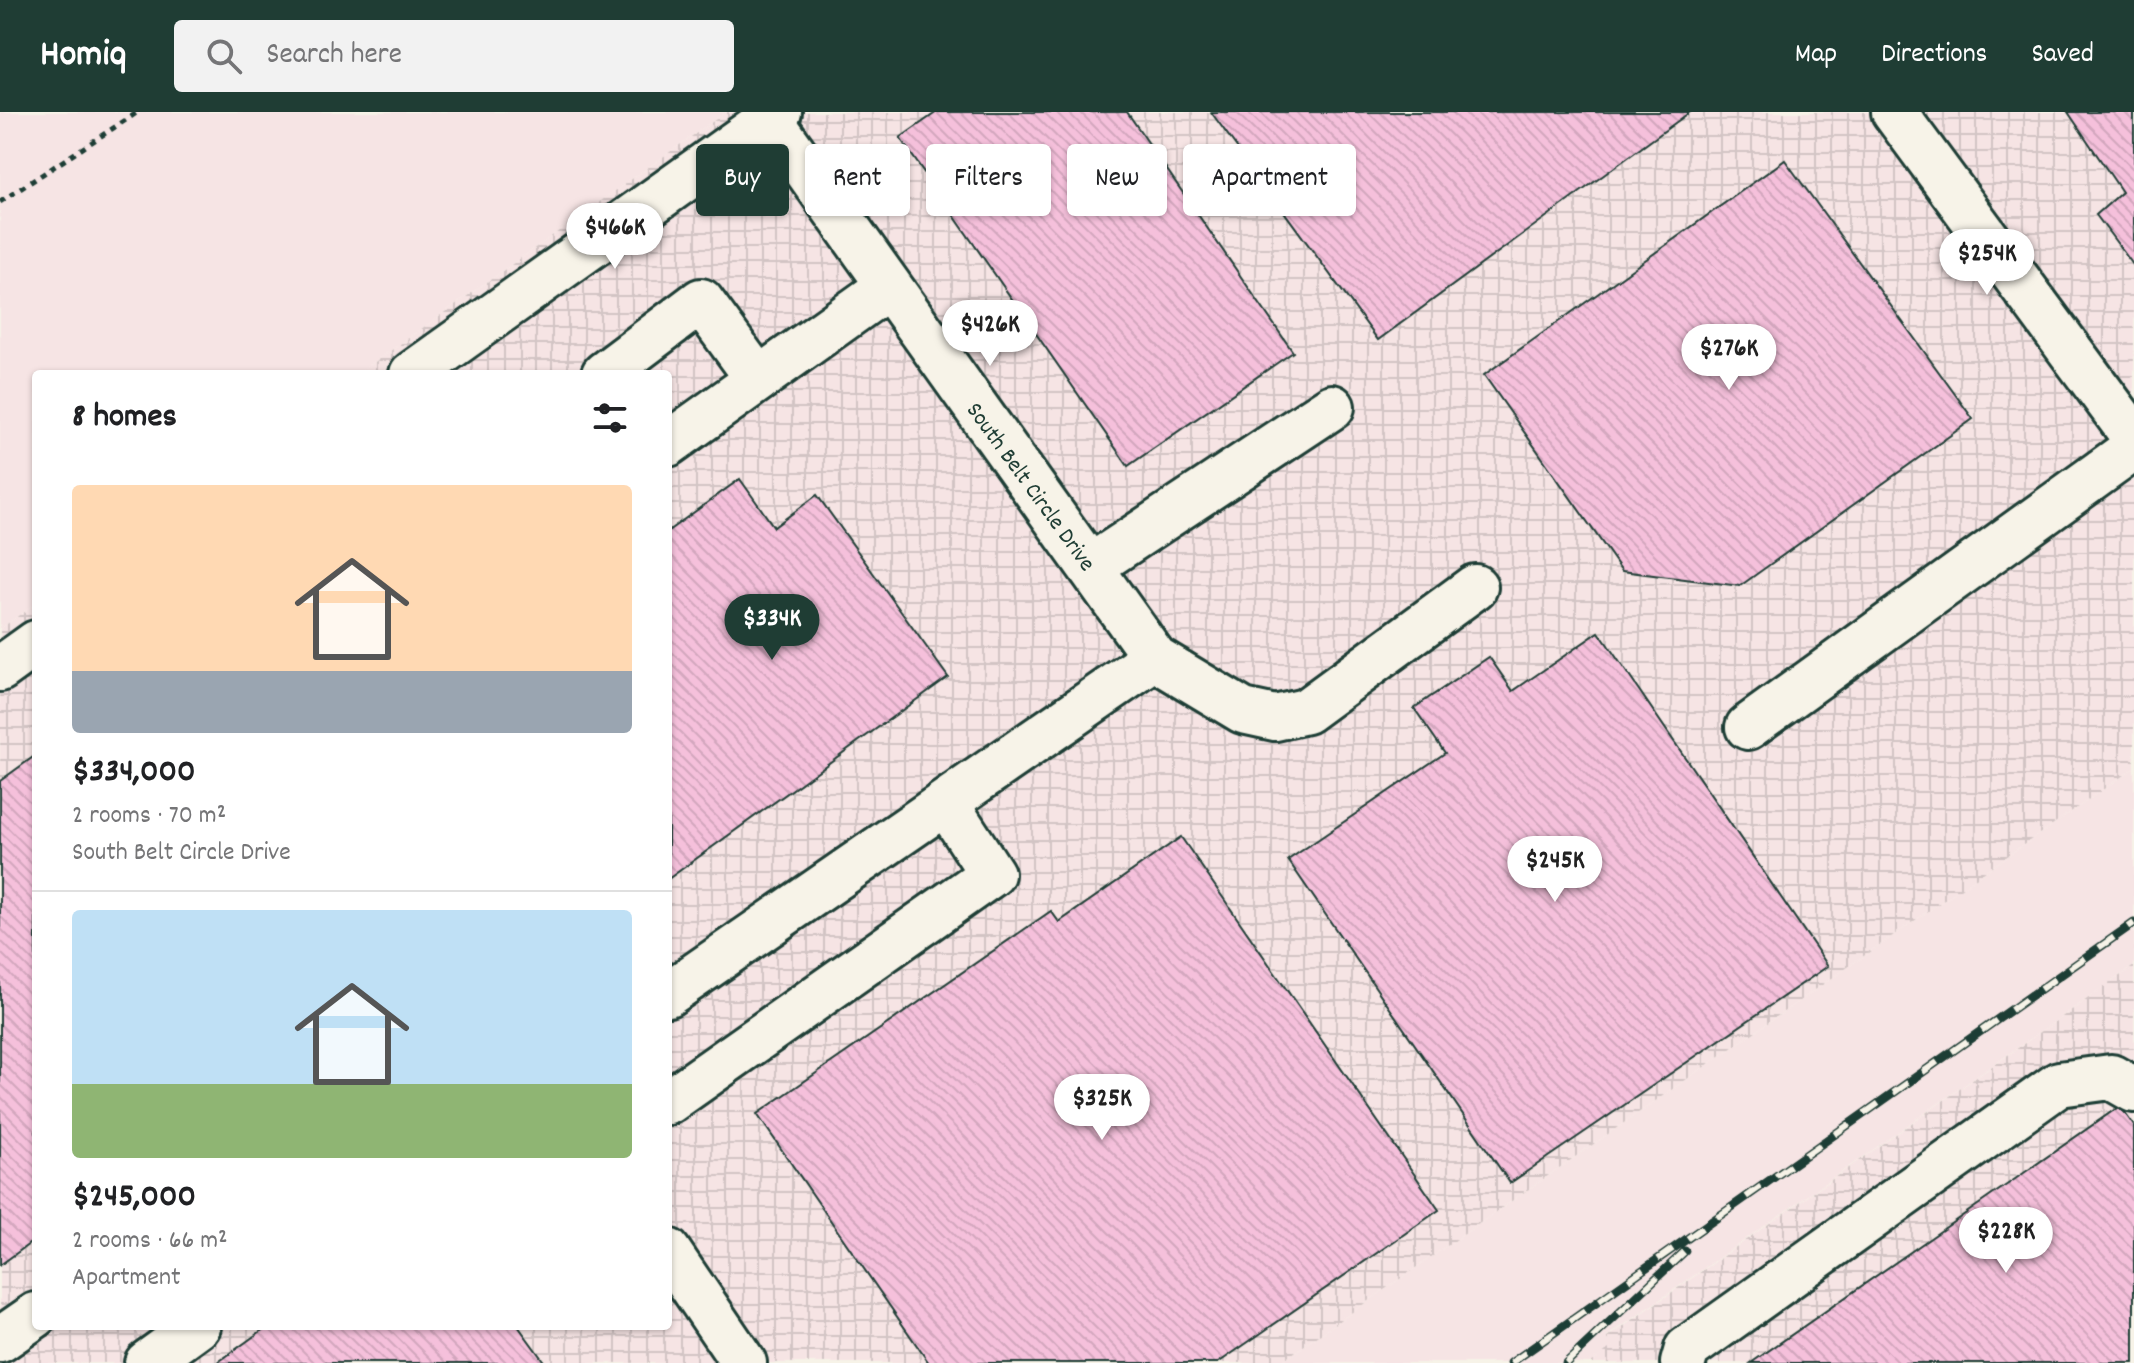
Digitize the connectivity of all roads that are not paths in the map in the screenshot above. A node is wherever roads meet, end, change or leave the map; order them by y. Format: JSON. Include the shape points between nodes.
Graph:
{"nodes":[{"id":1,"x":1894,"y":112,"type":"edge"},
{"id":2,"x":774,"y":115,"type":"edge"},
{"id":3,"x":889,"y":286,"type":"junction"},
{"id":4,"x":418,"y":370,"type":"edge"},
{"id":5,"x":609,"y":370,"type":"edge"},
{"id":6,"x":758,"y":379,"type":"junction"},
{"id":7,"x":1332,"y":407,"type":"dead end"},
{"id":8,"x":2134,"y":437,"type":"edge"},
{"id":9,"x":672,"y":441,"type":"edge"},
{"id":10,"x":2134,"y":448,"type":"edge"},
{"id":11,"x":1090,"y":567,"type":"junction"},
{"id":12,"x":1475,"y":587,"type":"dead end"},
{"id":13,"x":32,"y":646,"type":"edge"},
{"id":14,"x":1155,"y":658,"type":"junction"},
{"id":15,"x":0,"y":669,"type":"edge"},
{"id":16,"x":1748,"y":727,"type":"dead end"},
{"id":17,"x":946,"y":803,"type":"junction"},
{"id":18,"x":672,"y":991,"type":"edge"},
{"id":19,"x":2134,"y":1090,"type":"edge"},
{"id":20,"x":672,"y":1099,"type":"edge"},
{"id":21,"x":672,"y":1257,"type":"edge"},
{"id":22,"x":32,"y":1318,"type":"edge"},
{"id":23,"x":192,"y":1330,"type":"edge"},
{"id":24,"x":0,"y":1340,"type":"edge"},
{"id":25,"x":147,"y":1363,"type":"edge"},
{"id":26,"x":744,"y":1363,"type":"edge"},
{"id":27,"x":1683,"y":1363,"type":"edge"}],
"edges":[{"from":1,"to":8,"type":"street"},
{"from":2,"to":3,"type":"street","name":"South Belt Circle Drive"},
{"from":2,"to":4,"type":"street"},
{"from":3,"to":6,"type":"street"},
{"from":3,"to":11,"type":"street","name":"South Belt Circle Drive"},
{"from":5,"to":6,"type":"street","via":[[701,301]]},
{"from":6,"to":9,"type":"street"},
{"from":7,"to":11,"type":"street"},
{"from":10,"to":16,"type":"street"},
{"from":11,"to":14,"type":"street","name":"South Belt Circle Drive"},
{"from":12,"to":14,"type":"street","via":[[1306,711],[1275,718],[1243,711]]},
{"from":13,"to":15,"type":"street"},
{"from":14,"to":17,"type":"street"},
{"from":17,"to":18,"type":"street"},
{"from":17,"to":20,"type":"street","via":[[992,874]]},
{"from":19,"to":27,"type":"street","via":[[2111,1077],[2059,1084],[1687,1349]]},
{"from":21,"to":26,"type":"street"},
{"from":22,"to":24,"type":"street"},
{"from":23,"to":25,"type":"street"}]}
